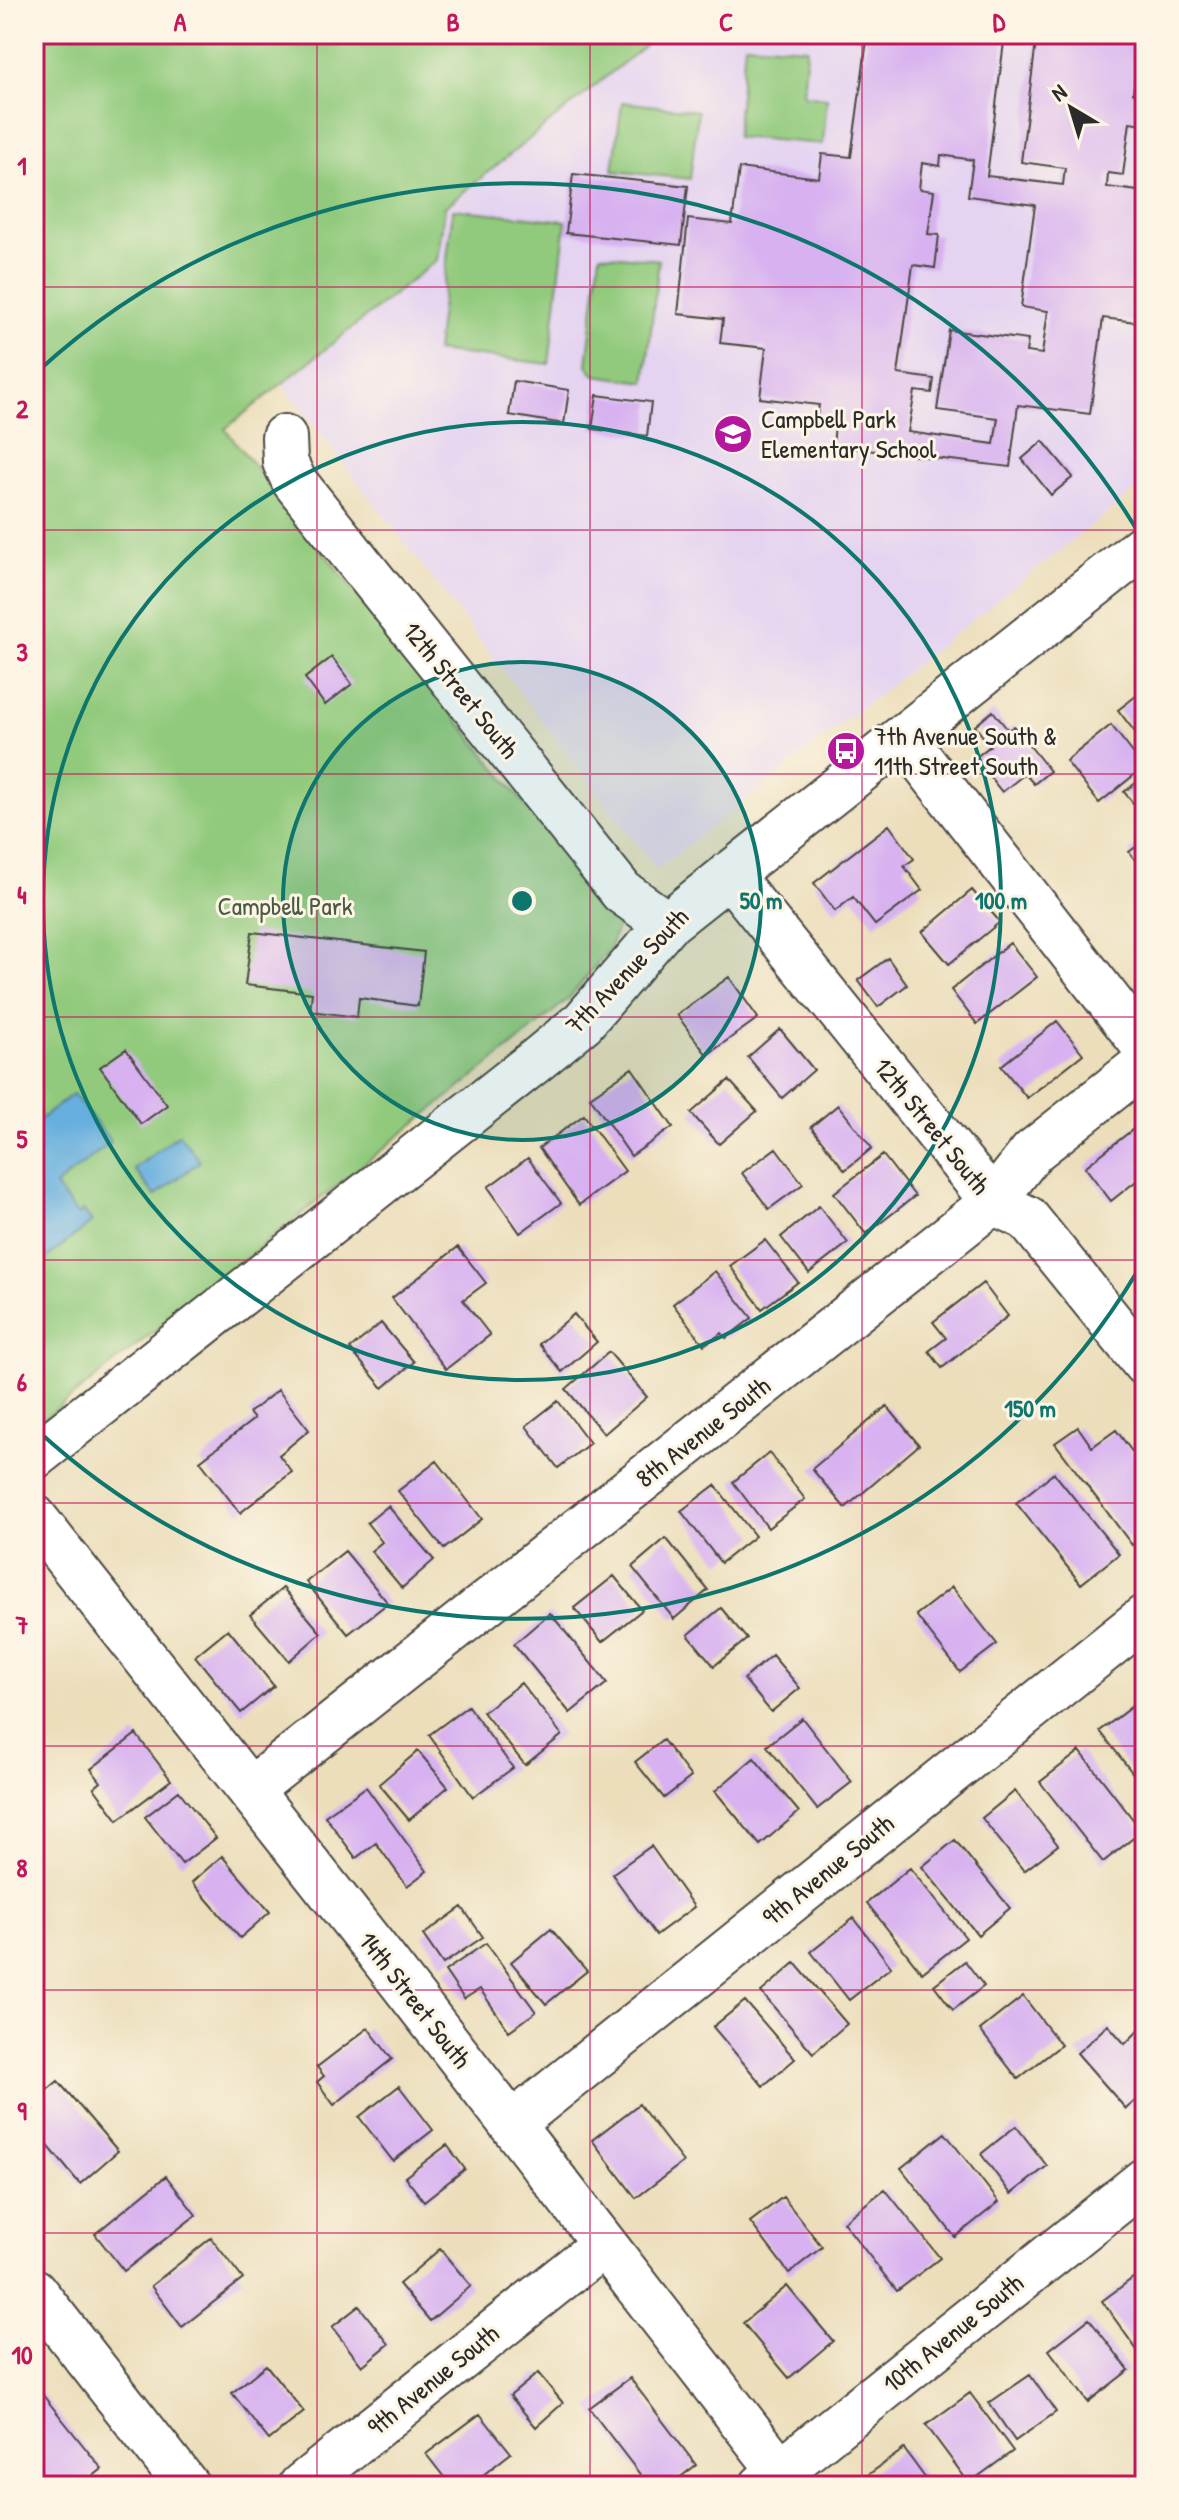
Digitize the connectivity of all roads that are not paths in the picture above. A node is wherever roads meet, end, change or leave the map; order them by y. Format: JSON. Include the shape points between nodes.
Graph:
{"nodes":[{"id":1,"x":284,"y":437,"type":"dead end"},
{"id":2,"x":1145,"y":545,"type":"edge"},
{"id":3,"x":904,"y":738,"type":"junction"},
{"id":4,"x":729,"y":874,"type":"junction"},
{"id":5,"x":667,"y":924,"type":"junction"},
{"id":6,"x":1131,"y":1002,"type":"edge"},
{"id":7,"x":1145,"y":1047,"type":"edge"},
{"id":8,"x":1145,"y":1063,"type":"edge"},
{"id":9,"x":993,"y":1202,"type":"junction"},
{"id":10,"x":1145,"y":1364,"type":"edge"},
{"id":11,"x":34,"y":1457,"type":"edge"},
{"id":12,"x":34,"y":1517,"type":"edge"},
{"id":13,"x":1145,"y":1617,"type":"edge"},
{"id":14,"x":250,"y":1790,"type":"junction"},
{"id":15,"x":512,"y":2124,"type":"junction"},
{"id":16,"x":1145,"y":2180,"type":"edge"},
{"id":17,"x":603,"y":2245,"type":"junction"},
{"id":18,"x":34,"y":2291,"type":"edge"},
{"id":19,"x":778,"y":2481,"type":"edge"},
{"id":20,"x":187,"y":2486,"type":"edge"},
{"id":21,"x":301,"y":2486,"type":"edge"}],
"edges":[{"from":1,"to":5,"type":"street","name":"12th Street South","via":[[285,462],[303,492],[622,892]]},
{"from":2,"to":3,"type":"street","name":"7th Avenue South"},
{"from":3,"to":4,"type":"street","name":"7th Avenue South"},
{"from":3,"to":6,"type":"street"},
{"from":4,"to":5,"type":"street","name":"7th Avenue South"},
{"from":4,"to":9,"type":"street","name":"12th Street South"},
{"from":5,"to":11,"type":"street","name":"7th Avenue South","via":[[583,1022]]},
{"from":6,"to":7,"type":"street"},
{"from":8,"to":9,"type":"street","name":"8th Avenue South","via":[[1032,1152]]},
{"from":9,"to":10,"type":"street","name":"12th Street South","via":[[1027,1218]]},
{"from":9,"to":14,"type":"street","name":"8th Avenue South"},
{"from":12,"to":14,"type":"street","name":"14th Street South"},
{"from":13,"to":15,"type":"street","name":"9th Avenue South"},
{"from":14,"to":15,"type":"street","name":"14th Street South"},
{"from":15,"to":17,"type":"street","name":"14th Street South"},
{"from":16,"to":19,"type":"street","name":"10th Avenue South"},
{"from":17,"to":19,"type":"street","name":"14th Street South"},
{"from":17,"to":21,"type":"street","name":"9th Avenue South"},
{"from":18,"to":20,"type":"street"}]}
